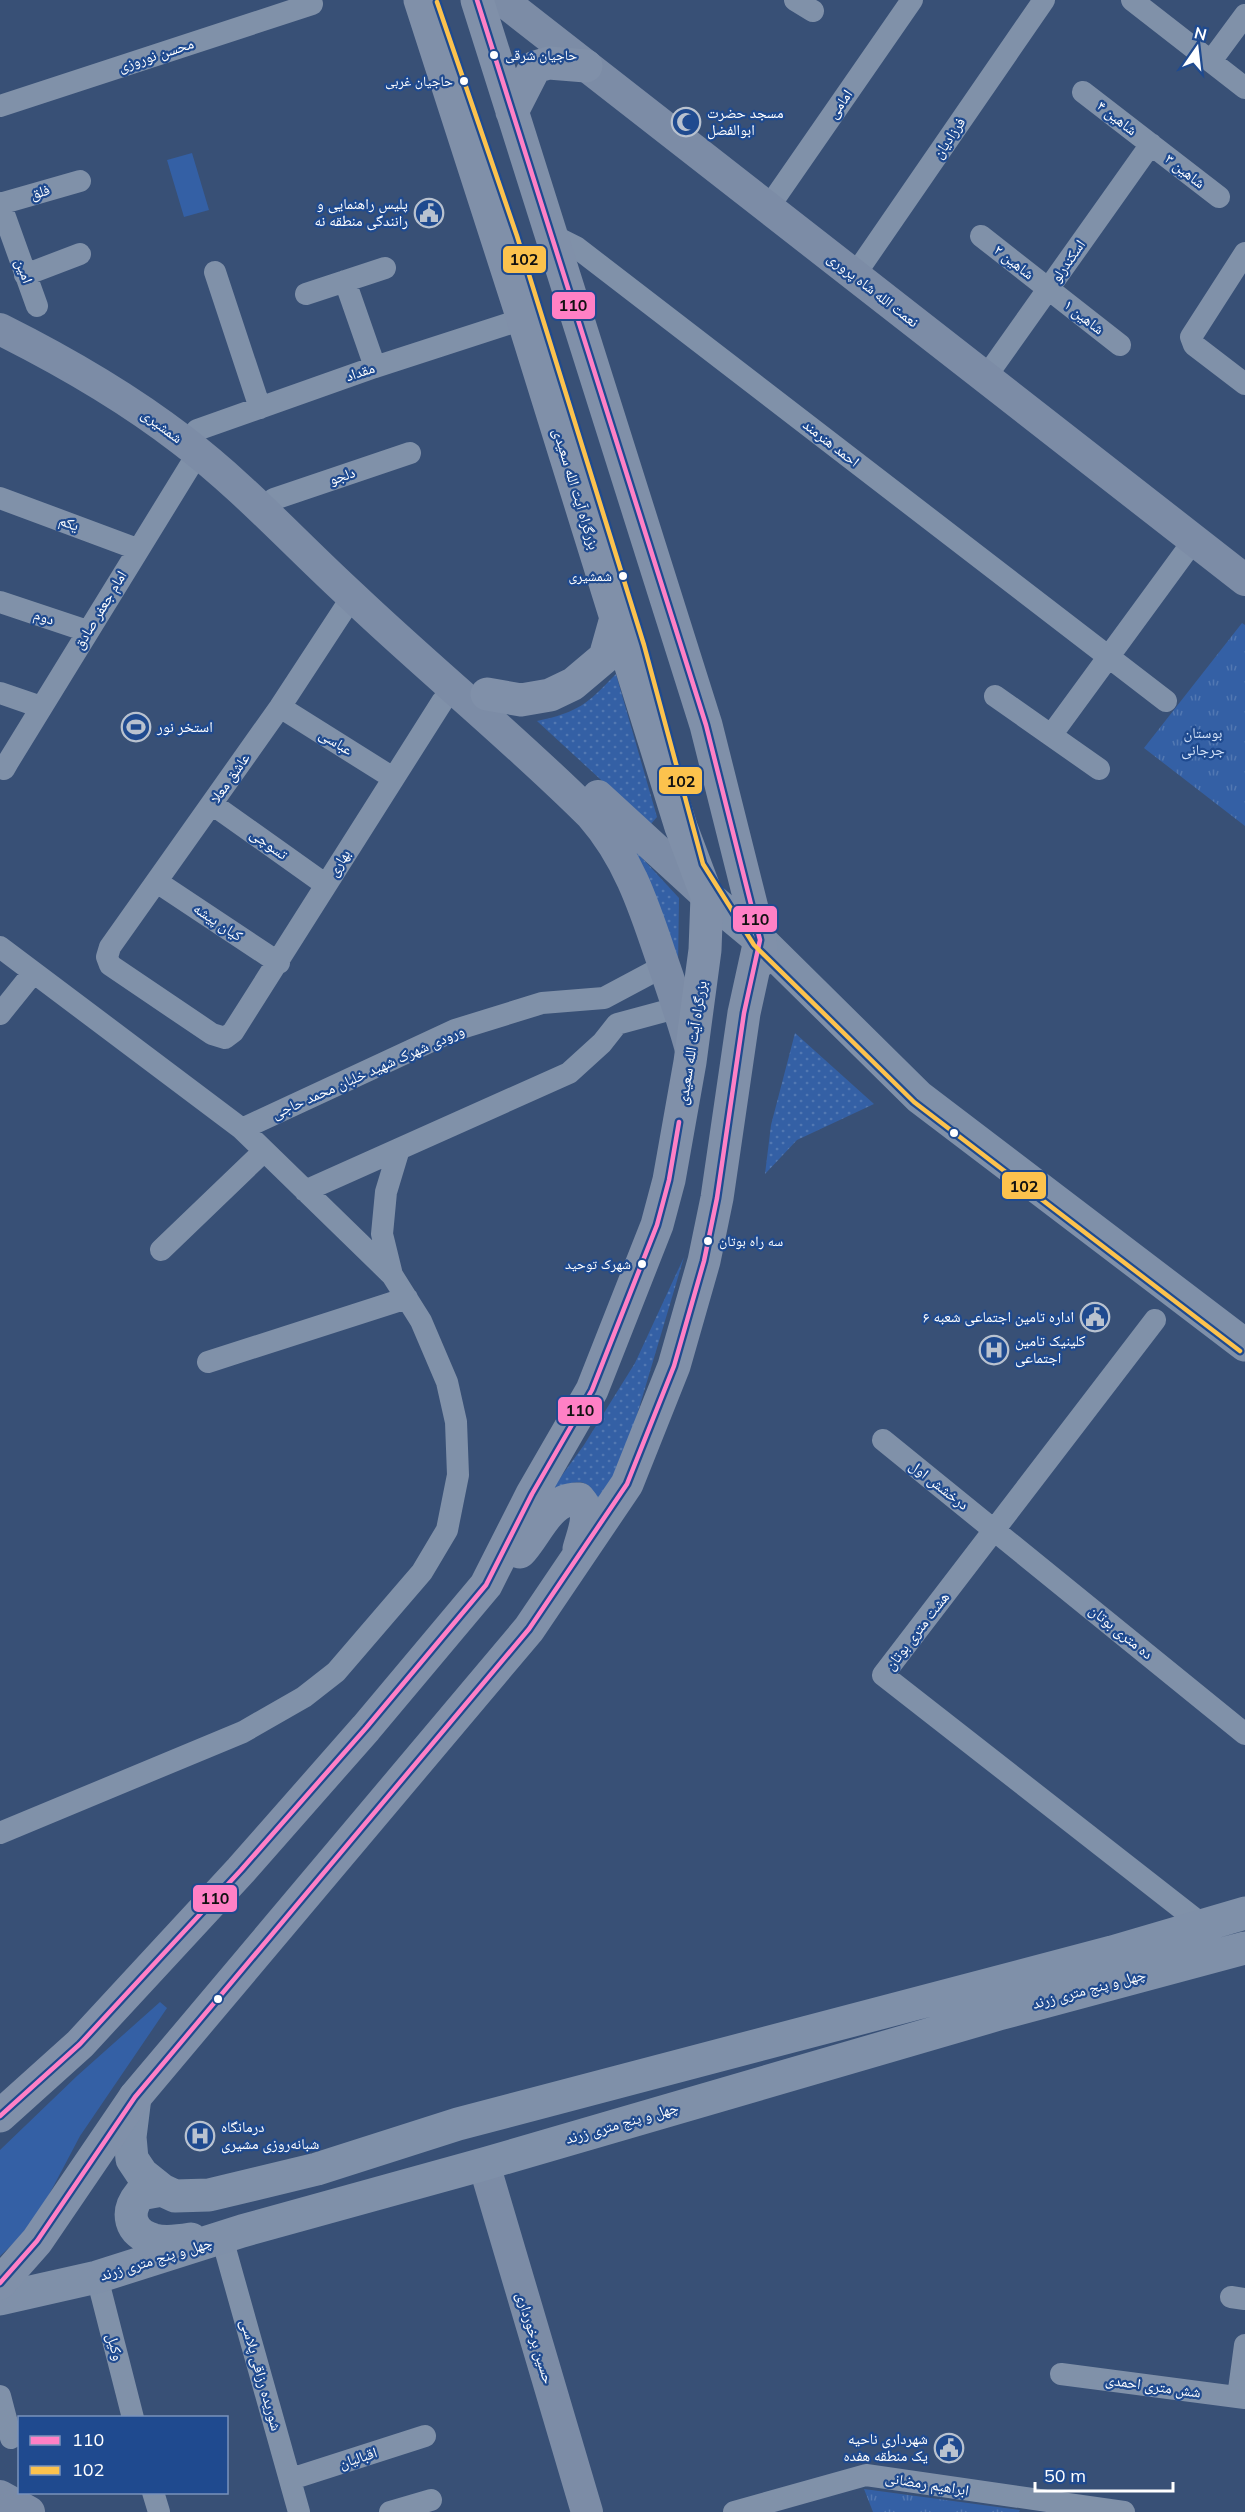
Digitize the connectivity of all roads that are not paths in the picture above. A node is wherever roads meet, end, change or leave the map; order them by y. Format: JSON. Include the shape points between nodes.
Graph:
{"nodes":[{"id":1,"x":420,"y":0,"type":"edge"},
{"id":2,"x":477,"y":0,"type":"edge"},
{"id":3,"x":502,"y":0,"type":"edge"},
{"id":4,"x":912,"y":0,"type":"edge"},
{"id":5,"x":1044,"y":0,"type":"edge"},
{"id":6,"x":1132,"y":0,"type":"edge"},
{"id":7,"x":312,"y":4,"type":"dead end"},
{"id":8,"x":1245,"y":15,"type":"edge"},
{"id":9,"x":1211,"y":61,"type":"junction"},
{"id":10,"x":586,"y":66,"type":"junction"},
{"id":11,"x":1245,"y":88,"type":"edge"},
{"id":12,"x":1083,"y":92,"type":"dead end"},
{"id":13,"x":0,"y":105,"type":"edge"},
{"id":14,"x":512,"y":112,"type":"junction"},
{"id":15,"x":1151,"y":144,"type":"junction"},
{"id":16,"x":80,"y":181,"type":"dead end"},
{"id":17,"x":1219,"y":197,"type":"dead end"},
{"id":18,"x":0,"y":203,"type":"edge"},
{"id":19,"x":768,"y":208,"type":"junction"},
{"id":20,"x":550,"y":234,"type":"junction"},
{"id":21,"x":981,"y":236,"type":"dead end"},
{"id":22,"x":1245,"y":253,"type":"edge"},
{"id":23,"x":80,"y":254,"type":"dead end"},
{"id":24,"x":385,"y":268,"type":"dead end"},
{"id":25,"x":214,"y":272,"type":"dead end"},
{"id":26,"x":25,"y":275,"type":"junction"},
{"id":27,"x":854,"y":276,"type":"junction"},
{"id":28,"x":345,"y":281,"type":"junction"},
{"id":29,"x":1048,"y":289,"type":"junction"},
{"id":30,"x":306,"y":294,"type":"dead end"},
{"id":31,"x":37,"y":306,"type":"dead end"},
{"id":32,"x":0,"y":309,"type":"edge"},
{"id":33,"x":524,"y":319,"type":"junction"},
{"id":34,"x":0,"y":328,"type":"edge"},
{"id":35,"x":1120,"y":345,"type":"dead end"},
{"id":36,"x":375,"y":367,"type":"junction"},
{"id":37,"x":985,"y":378,"type":"junction"},
{"id":38,"x":1245,"y":384,"type":"edge"},
{"id":39,"x":260,"y":408,"type":"junction"},
{"id":40,"x":197,"y":441,"type":"junction"},
{"id":41,"x":410,"y":453,"type":"dead end"},
{"id":42,"x":0,"y":498,"type":"edge"},
{"id":43,"x":268,"y":504,"type":"junction"},
{"id":44,"x":1194,"y":540,"type":"junction"},
{"id":45,"x":137,"y":549,"type":"junction"},
{"id":46,"x":1245,"y":580,"type":"edge"},
{"id":47,"x":358,"y":589,"type":"junction"},
{"id":48,"x":0,"y":602,"type":"edge"},
{"id":49,"x":616,"y":618,"type":"junction"},
{"id":50,"x":87,"y":632,"type":"junction"},
{"id":51,"x":1109,"y":656,"type":"junction"},
{"id":52,"x":454,"y":688,"type":"junction"},
{"id":53,"x":0,"y":693,"type":"edge"},
{"id":54,"x":487,"y":694,"type":"junction"},
{"id":55,"x":995,"y":696,"type":"dead end"},
{"id":56,"x":1166,"y":701,"type":"dead end"},
{"id":57,"x":41,"y":707,"type":"junction"},
{"id":58,"x":280,"y":707,"type":"junction"},
{"id":59,"x":1052,"y":734,"type":"junction"},
{"id":60,"x":2,"y":768,"type":"edge"},
{"id":61,"x":1099,"y":769,"type":"dead end"},
{"id":62,"x":393,"y":778,"type":"junction"},
{"id":63,"x":212,"y":804,"type":"junction"},
{"id":64,"x":157,"y":882,"type":"junction"},
{"id":65,"x":326,"y":885,"type":"junction"},
{"id":66,"x":707,"y":896,"type":"junction"},
{"id":67,"x":760,"y":940,"type":"junction"},
{"id":68,"x":0,"y":947,"type":"edge"},
{"id":69,"x":279,"y":963,"type":"junction"},
{"id":70,"x":664,"y":966,"type":"junction"},
{"id":71,"x":33,"y":973,"type":"junction"},
{"id":72,"x":680,"y":1007,"type":"junction"},
{"id":73,"x":0,"y":1014,"type":"edge"},
{"id":74,"x":225,"y":1038,"type":"joint"},
{"id":75,"x":691,"y":1050,"type":"junction"},
{"id":76,"x":242,"y":1129,"type":"junction"},
{"id":77,"x":399,"y":1149,"type":"junction"},
{"id":78,"x":264,"y":1151,"type":"junction"},
{"id":79,"x":305,"y":1191,"type":"junction"},
{"id":80,"x":161,"y":1250,"type":"dead end"},
{"id":81,"x":392,"y":1275,"type":"junction"},
{"id":82,"x":407,"y":1298,"type":"junction"},
{"id":83,"x":1155,"y":1320,"type":"dead end"},
{"id":84,"x":1245,"y":1346,"type":"edge"},
{"id":85,"x":208,"y":1362,"type":"dead end"},
{"id":86,"x":883,"y":1440,"type":"dead end"},
{"id":87,"x":996,"y":1530,"type":"junction"},
{"id":88,"x":577,"y":1559,"type":"junction"},
{"id":89,"x":486,"y":1586,"type":"junction"},
{"id":90,"x":1245,"y":1734,"type":"edge"},
{"id":91,"x":0,"y":1833,"type":"edge"},
{"id":92,"x":1245,"y":1913,"type":"edge"},
{"id":93,"x":1204,"y":1926,"type":"junction"},
{"id":94,"x":1245,"y":1948,"type":"edge"},
{"id":95,"x":135,"y":2097,"type":"junction"},
{"id":96,"x":0,"y":2116,"type":"edge"},
{"id":97,"x":484,"y":2164,"type":"junction"},
{"id":98,"x":162,"y":2190,"type":"junction"},
{"id":99,"x":232,"y":2234,"type":"junction"},
{"id":100,"x":97,"y":2277,"type":"junction"},
{"id":101,"x":0,"y":2283,"type":"edge"},
{"id":102,"x":0,"y":2299,"type":"edge"},
{"id":103,"x":1245,"y":2345,"type":"edge"},
{"id":104,"x":1061,"y":2374,"type":"dead end"},
{"id":105,"x":0,"y":2397,"type":"edge"},
{"id":106,"x":1241,"y":2398,"type":"edge"},
{"id":107,"x":132,"y":2416,"type":"edge"},
{"id":108,"x":425,"y":2436,"type":"dead end"},
{"id":109,"x":11,"y":2438,"type":"dead end"},
{"id":110,"x":291,"y":2479,"type":"junction"},
{"id":111,"x":153,"y":2494,"type":"edge"},
{"id":112,"x":0,"y":2496,"type":"edge"},
{"id":113,"x":431,"y":2500,"type":"dead end"},
{"id":114,"x":1048,"y":2507,"type":"edge"},
{"id":115,"x":28,"y":2512,"type":"edge"},
{"id":116,"x":159,"y":2512,"type":"edge"},
{"id":117,"x":299,"y":2512,"type":"edge"},
{"id":118,"x":390,"y":2512,"type":"edge"},
{"id":119,"x":587,"y":2512,"type":"edge"},
{"id":120,"x":734,"y":2512,"type":"edge"},
{"id":121,"x":1124,"y":2512,"type":"edge"}],
"edges":[{"from":1,"to":33,"type":"highway","name":"بزرگراه آیت الله سعیدی"},
{"from":2,"to":14,"type":"highway"},
{"from":3,"to":10,"type":"main road","name":"نعمت الله شاه پروری"},
{"from":4,"to":19,"type":"street","name":"امامی"},
{"from":5,"to":27,"type":"street","name":"فرزادیان"},
{"from":6,"to":9,"type":"street"},
{"from":7,"to":13,"type":"street","name":"محسن نوروزی"},
{"from":8,"to":9,"type":"street"},
{"from":9,"to":11,"type":"street"},
{"from":10,"to":14,"type":"highway","via":[[549,63],[535,67]]},
{"from":10,"to":19,"type":"main road","name":"نعمت الله شاه پروری"},
{"from":12,"to":15,"type":"street","name":"شاهین ۴"},
{"from":14,"to":20,"type":"highway"},
{"from":15,"to":17,"type":"street","name":"شاهین ۳"},
{"from":15,"to":29,"type":"street","name":"اسکندرلو"},
{"from":16,"to":18,"type":"street","name":"فلق"},
{"from":18,"to":26,"type":"street","name":"امین"},
{"from":19,"to":27,"type":"main road","name":"نعمت الله شاه پروری"},
{"from":20,"to":51,"type":"street","name":"احمد هنرمند","via":[[576,247]]},
{"from":20,"to":67,"type":"highway","via":[[706,725]]},
{"from":21,"to":29,"type":"street","name":"شاهین ۲"},
{"from":22,"to":38,"type":"street","via":[[1191,337],[1194,345]]},
{"from":23,"to":26,"type":"street"},
{"from":24,"to":28,"type":"street"},
{"from":25,"to":39,"type":"street"},
{"from":26,"to":31,"type":"street","name":"امین"},
{"from":27,"to":37,"type":"main road","name":"نعمت الله شاه پروری"},
{"from":28,"to":30,"type":"street"},
{"from":28,"to":36,"type":"street"},
{"from":29,"to":35,"type":"street","name":"شاهین ۱"},
{"from":29,"to":37,"type":"street","name":"اسکندرلو"},
{"from":32,"to":40,"type":"main road","name":"شمشیری","via":[[115,371]]},
{"from":33,"to":36,"type":"street","name":"مقداد"},
{"from":33,"to":49,"type":"highway","name":"بزرگراه آیت الله سعیدی"},
{"from":34,"to":40,"type":"main road","name":"شمشیری"},
{"from":36,"to":39,"type":"street","name":"مقداد"},
{"from":37,"to":44,"type":"main road","name":"نعمت الله شاه پروری"},
{"from":39,"to":40,"type":"street","name":"مقداد"},
{"from":40,"to":43,"type":"main road","name":"شمشیری"},
{"from":40,"to":45,"type":"street","name":"امام جعفر صادق"},
{"from":41,"to":43,"type":"street","name":"دلجو"},
{"from":42,"to":45,"type":"street","name":"یکم"},
{"from":43,"to":47,"type":"main road","name":"شمشیری"},
{"from":44,"to":46,"type":"main road","name":"نعمت الله شاه پروری"},
{"from":44,"to":51,"type":"street"},
{"from":45,"to":50,"type":"street","name":"امام جعفر صادق"},
{"from":47,"to":52,"type":"main road","name":"شمشیری"},
{"from":47,"to":54,"type":"main road","name":"شمشیری"},
{"from":47,"to":58,"type":"street","name":"عاشق معلا"},
{"from":48,"to":50,"type":"street","name":"دوم"},
{"from":49,"to":54,"type":"highway","via":[[605,657],[573,684],[550,695],[521,700]]},
{"from":49,"to":66,"type":"highway","name":"بزرگراه آیت الله سعیدی","via":[[681,827]]},
{"from":50,"to":57,"type":"street","name":"امام جعفر صادق"},
{"from":51,"to":56,"type":"street","name":"احمد هنرمند"},
{"from":51,"to":59,"type":"street"},
{"from":52,"to":62,"type":"street","name":"بهاری"},
{"from":52,"to":70,"type":"main road","name":"شمشیری","via":[[562,786],[610,836],[641,898]]},
{"from":53,"to":57,"type":"street"},
{"from":54,"to":66,"type":"main road","name":"شمشیری"},
{"from":55,"to":59,"type":"street"},
{"from":57,"to":60,"type":"street","name":"امام جعفر صادق"},
{"from":58,"to":62,"type":"street","name":"عباسی"},
{"from":58,"to":63,"type":"street","name":"عاشق معلا"},
{"from":59,"to":61,"type":"street"},
{"from":62,"to":65,"type":"street","name":"بهاری"},
{"from":63,"to":64,"type":"street","name":"عاشق معلا"},
{"from":63,"to":65,"type":"street","name":"تسوچی"},
{"from":64,"to":69,"type":"street","name":"کیان پیشه"},
{"from":64,"to":74,"type":"street","name":"عاشق معلا","via":[[110,946],[110,965],[212,1034]]},
{"from":65,"to":69,"type":"street","name":"بهاری"},
{"from":66,"to":67,"type":"main road"},
{"from":66,"to":75,"type":"highway","name":"بزرگراه آیت الله سعیدی","via":[[705,950]]},
{"from":67,"to":84,"type":"main road","via":[[919,1097]]},
{"from":67,"to":88,"type":"highway","via":[[744,1013],[717,1198],[704,1261],[674,1366],[627,1484]]},
{"from":68,"to":71,"type":"street"},
{"from":69,"to":74,"type":"street","name":"بهاری"},
{"from":70,"to":72,"type":"main road","name":"شمشیری"},
{"from":70,"to":76,"type":"street","name":"ورودی شهرک شهید خلبان محمد حاجی","via":[[604,998],[542,1003],[455,1030]]},
{"from":71,"to":73,"type":"street"},
{"from":71,"to":76,"type":"street"},
{"from":72,"to":75,"type":"main road","name":"شمشیری"},
{"from":72,"to":77,"type":"street","via":[[617,1024],[569,1073]]},
{"from":75,"to":89,"type":"highway","name":"بزرگراه آیت الله سعیدی","via":[[669,1180],[653,1236],[592,1390],[532,1494]]},
{"from":76,"to":78,"type":"street"},
{"from":77,"to":79,"type":"street"},
{"from":77,"to":81,"type":"street","via":[[386,1192],[382,1234]]},
{"from":78,"to":79,"type":"street"},
{"from":78,"to":80,"type":"street"},
{"from":79,"to":81,"type":"street"},
{"from":81,"to":82,"type":"street"},
{"from":82,"to":85,"type":"street"},
{"from":82,"to":91,"type":"street","via":[[422,1321],[447,1382],[456,1433],[458,1474],[447,1530],[423,1572],[336,1672],[304,1697],[243,1732]]},
{"from":83,"to":87,"type":"street","name":"هشت متری بوتان"},
{"from":86,"to":87,"type":"street","name":"درخشش اول"},
{"from":87,"to":90,"type":"street","name":"ده متری بوتان"},
{"from":87,"to":93,"type":"street","name":"هشت متری بوتان","via":[[883,1675]]},
{"from":88,"to":89,"type":"highway","via":[[588,1519],[586,1507],[579,1499],[568,1498],[558,1503],[526,1545]]},
{"from":88,"to":95,"type":"highway","via":[[529,1629]]},
{"from":89,"to":96,"type":"highway","name":"بزرگراه آیت الله سعیدی","via":[[241,1870],[80,2044]]},
{"from":92,"to":93,"type":"main road","name":"چهل و پنج متری زرند"},
{"from":93,"to":98,"type":"main road","name":"چهل و پنج متری زرند","via":[[458,2124],[317,2169],[192,2198]]},
{"from":94,"to":97,"type":"main road","name":"چهل و پنج متری زرند","via":[[999,2013]]},
{"from":95,"to":98,"type":"main road","name":"چهل و پنج متری زرند","via":[[130,2137],[132,2159],[142,2174]]},
{"from":95,"to":101,"type":"highway","via":[[37,2241]]},
{"from":97,"to":99,"type":"main road","name":"چهل و پنج متری زرند"},
{"from":97,"to":119,"type":"main road","name":"حسین برخورداری"},
{"from":98,"to":99,"type":"main road","via":[[140,2194],[130,2212],[131,2223],[146,2237],[172,2242]]},
{"from":99,"to":100,"type":"main road","name":"چهل و پنج متری زرند"},
{"from":99,"to":110,"type":"street","name":"شوریده رزاقی پلاسی"},
{"from":100,"to":102,"type":"main road","name":"چهل و پنج متری زرند"},
{"from":100,"to":107,"type":"street","name":"وکیل"},
{"from":103,"to":106,"type":"street"},
{"from":104,"to":106,"type":"street","name":"شش متری احمدی"},
{"from":105,"to":109,"type":"street"},
{"from":108,"to":110,"type":"street","name":"اقبالیان"},
{"from":110,"to":117,"type":"street","name":"شوریده رزاقی پلاسی"},
{"from":111,"to":116,"type":"street"},
{"from":112,"to":115,"type":"main road"},
{"from":113,"to":118,"type":"street"},
{"from":114,"to":120,"type":"street","name":"ابراهیم رمضانی","via":[[866,2475]]},
{"from":114,"to":121,"type":"street","name":"ابراهیم رمضانی"}]}
